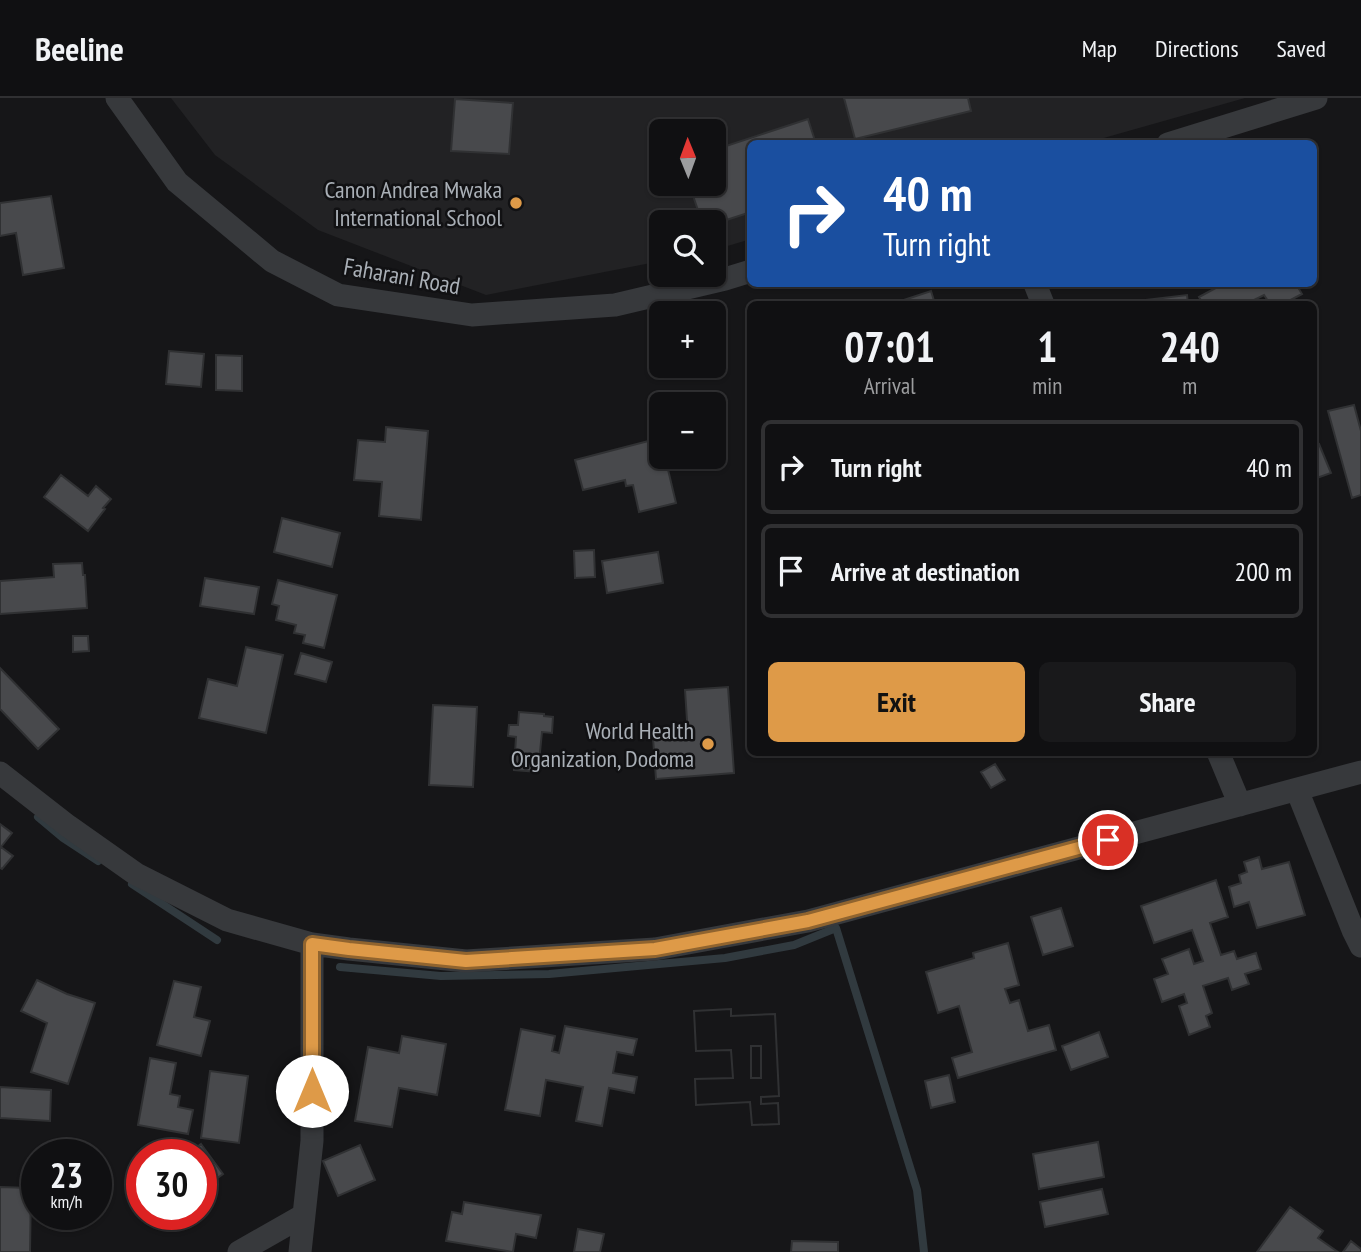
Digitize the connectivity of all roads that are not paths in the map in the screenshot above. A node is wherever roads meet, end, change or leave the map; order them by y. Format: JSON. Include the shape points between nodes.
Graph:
{"nodes":[{"id":1,"x":117,"y":98,"type":"edge"},
{"id":2,"x":1316,"y":98,"type":"edge"},
{"id":3,"x":1181,"y":140,"type":"edge"},
{"id":4,"x":747,"y":272,"type":"edge"},
{"id":5,"x":1220,"y":756,"type":"edge"},
{"id":6,"x":1361,"y":772,"type":"edge"},
{"id":7,"x":0,"y":773,"type":"edge"},
{"id":8,"x":1297,"y":790,"type":"junction"},
{"id":9,"x":1240,"y":805,"type":"junction"},
{"id":10,"x":312,"y":944,"type":"junction"},
{"id":11,"x":1361,"y":946,"type":"edge"},
{"id":12,"x":303,"y":1215,"type":"junction"},
{"id":13,"x":239,"y":1252,"type":"edge"},
{"id":14,"x":300,"y":1252,"type":"edge"}],
"edges":[{"from":1,"to":4,"type":"street","name":"Faharani Road","via":[[177,181],[272,261],[338,295],[472,315],[615,305]]},
{"from":2,"to":3,"type":"street"},
{"from":5,"to":9,"type":"street"},
{"from":6,"to":8,"type":"street"},
{"from":7,"to":10,"type":"street","via":[[136,874],[228,920]]},
{"from":8,"to":9,"type":"street"},
{"from":8,"to":11,"type":"street"},
{"from":9,"to":10,"type":"street","via":[[808,921],[655,949],[466,961]]},
{"from":10,"to":12,"type":"street","via":[[312,1140]]},
{"from":12,"to":13,"type":"street"},
{"from":12,"to":14,"type":"street"}]}
